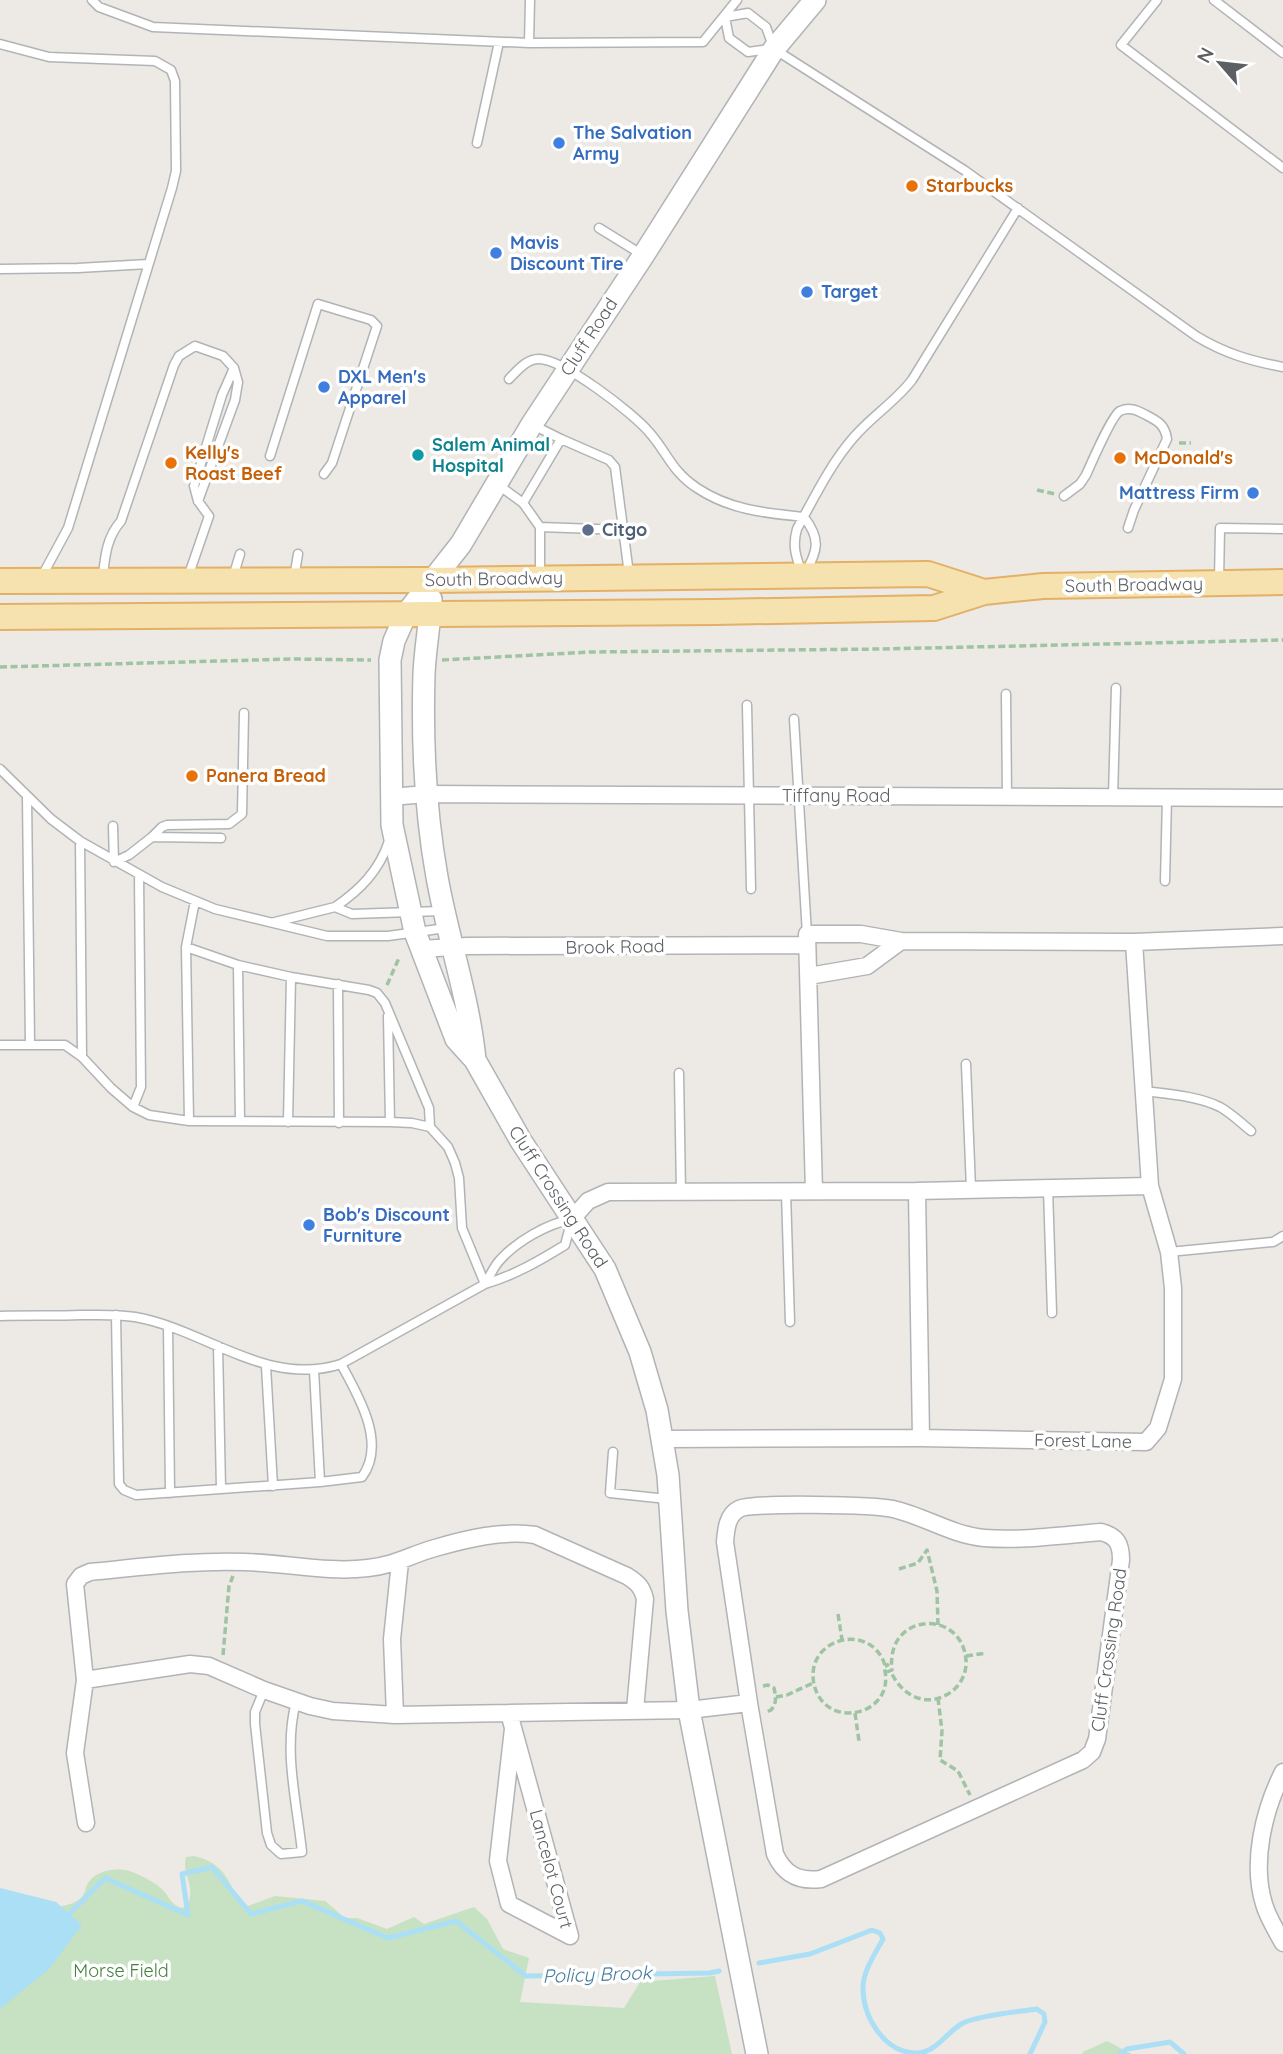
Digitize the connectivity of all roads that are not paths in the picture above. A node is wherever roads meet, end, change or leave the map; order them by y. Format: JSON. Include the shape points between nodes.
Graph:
{"nodes":[{"id":1,"x":92,"y":0,"type":"edge"},
{"id":2,"x":530,"y":0,"type":"edge"},
{"id":3,"x":737,"y":0,"type":"edge"},
{"id":4,"x":815,"y":0,"type":"edge"},
{"id":5,"x":1157,"y":0,"type":"edge"},
{"id":6,"x":1214,"y":0,"type":"edge"},
{"id":7,"x":725,"y":17,"type":"junction"},
{"id":8,"x":499,"y":41,"type":"junction"},
{"id":9,"x":529,"y":43,"type":"junction"},
{"id":10,"x":0,"y":44,"type":"edge"},
{"id":11,"x":774,"y":49,"type":"junction"},
{"id":12,"x":1283,"y":52,"type":"edge"},
{"id":13,"x":477,"y":143,"type":"dead end"},
{"id":14,"x":1283,"y":168,"type":"edge"},
{"id":15,"x":1018,"y":208,"type":"junction"},
{"id":16,"x":599,"y":228,"type":"dead end"},
{"id":17,"x":643,"y":256,"type":"junction"},
{"id":18,"x":148,"y":264,"type":"junction"},
{"id":19,"x":0,"y":269,"type":"edge"},
{"id":20,"x":1283,"y":366,"type":"edge"},
{"id":21,"x":234,"y":368,"type":"junction"},
{"id":22,"x":568,"y":370,"type":"junction"},
{"id":23,"x":509,"y":379,"type":"dead end"},
{"id":24,"x":532,"y":424,"type":"junction"},
{"id":25,"x":561,"y":439,"type":"junction"},
{"id":26,"x":270,"y":456,"type":"dead end"},
{"id":27,"x":324,"y":474,"type":"dead end"},
{"id":28,"x":496,"y":484,"type":"junction"},
{"id":29,"x":1064,"y":496,"type":"dead end"},
{"id":30,"x":198,"y":502,"type":"junction"},
{"id":31,"x":523,"y":503,"type":"junction"},
{"id":32,"x":804,"y":517,"type":"junction"},
{"id":33,"x":540,"y":527,"type":"junction"},
{"id":34,"x":1128,"y":528,"type":"dead end"},
{"id":35,"x":1283,"y":529,"type":"edge"},
{"id":36,"x":624,"y":530,"type":"junction"},
{"id":37,"x":240,"y":554,"type":"dead end"},
{"id":38,"x":298,"y":554,"type":"dead end"},
{"id":39,"x":803,"y":575,"type":"junction"},
{"id":40,"x":629,"y":577,"type":"junction"},
{"id":41,"x":540,"y":578,"type":"junction"},
{"id":42,"x":103,"y":580,"type":"junction"},
{"id":43,"x":187,"y":580,"type":"junction"},
{"id":44,"x":232,"y":580,"type":"junction"},
{"id":45,"x":294,"y":580,"type":"junction"},
{"id":46,"x":432,"y":580,"type":"junction"},
{"id":47,"x":0,"y":581,"type":"edge"},
{"id":48,"x":39,"y":581,"type":"junction"},
{"id":49,"x":1283,"y":582,"type":"edge"},
{"id":50,"x":1219,"y":584,"type":"junction"},
{"id":51,"x":984,"y":592,"type":"junction"},
{"id":52,"x":431,"y":612,"type":"junction"},
{"id":53,"x":406,"y":614,"type":"junction"},
{"id":54,"x":0,"y":617,"type":"edge"},
{"id":55,"x":1116,"y":688,"type":"dead end"},
{"id":56,"x":1006,"y":694,"type":"dead end"},
{"id":57,"x":747,"y":705,"type":"dead end"},
{"id":58,"x":244,"y":713,"type":"dead end"},
{"id":59,"x":794,"y":719,"type":"dead end"},
{"id":60,"x":0,"y":769,"type":"edge"},
{"id":61,"x":427,"y":794,"type":"junction"},
{"id":62,"x":749,"y":796,"type":"junction"},
{"id":63,"x":799,"y":796,"type":"junction"},
{"id":64,"x":27,"y":797,"type":"junction"},
{"id":65,"x":390,"y":797,"type":"junction"},
{"id":66,"x":1007,"y":797,"type":"junction"},
{"id":67,"x":1113,"y":797,"type":"junction"},
{"id":68,"x":1167,"y":797,"type":"junction"},
{"id":69,"x":1283,"y":798,"type":"edge"},
{"id":70,"x":113,"y":826,"type":"dead end"},
{"id":71,"x":393,"y":828,"type":"junction"},
{"id":72,"x":152,"y":837,"type":"junction"},
{"id":73,"x":221,"y":838,"type":"dead end"},
{"id":74,"x":80,"y":841,"type":"junction"},
{"id":75,"x":114,"y":862,"type":"junction"},
{"id":76,"x":139,"y":875,"type":"junction"},
{"id":77,"x":1165,"y":881,"type":"dead end"},
{"id":78,"x":751,"y":889,"type":"dead end"},
{"id":79,"x":195,"y":901,"type":"junction"},
{"id":80,"x":335,"y":907,"type":"junction"},
{"id":81,"x":272,"y":922,"type":"junction"},
{"id":82,"x":448,"y":929,"type":"junction"},
{"id":83,"x":416,"y":931,"type":"junction"},
{"id":84,"x":1283,"y":936,"type":"edge"},
{"id":85,"x":807,"y":939,"type":"junction"},
{"id":86,"x":901,"y":941,"type":"junction"},
{"id":87,"x":1134,"y":942,"type":"junction"},
{"id":88,"x":186,"y":947,"type":"junction"},
{"id":89,"x":238,"y":965,"type":"junction"},
{"id":90,"x":809,"y":976,"type":"junction"},
{"id":91,"x":291,"y":977,"type":"junction"},
{"id":92,"x":338,"y":984,"type":"junction"},
{"id":93,"x":388,"y":1011,"type":"junction"},
{"id":94,"x":30,"y":1044,"type":"junction"},
{"id":95,"x":0,"y":1045,"type":"edge"},
{"id":96,"x":82,"y":1057,"type":"junction"},
{"id":97,"x":475,"y":1060,"type":"junction"},
{"id":98,"x":965,"y":1064,"type":"dead end"},
{"id":99,"x":679,"y":1073,"type":"dead end"},
{"id":100,"x":1144,"y":1091,"type":"junction"},
{"id":101,"x":134,"y":1107,"type":"junction"},
{"id":102,"x":189,"y":1121,"type":"junction"},
{"id":103,"x":240,"y":1121,"type":"junction"},
{"id":104,"x":288,"y":1122,"type":"junction"},
{"id":105,"x":390,"y":1122,"type":"junction"},
{"id":106,"x":339,"y":1123,"type":"junction"},
{"id":107,"x":430,"y":1127,"type":"junction"},
{"id":108,"x":1251,"y":1131,"type":"dead end"},
{"id":109,"x":1150,"y":1186,"type":"junction"},
{"id":110,"x":971,"y":1189,"type":"junction"},
{"id":111,"x":1048,"y":1189,"type":"junction"},
{"id":112,"x":786,"y":1191,"type":"junction"},
{"id":113,"x":814,"y":1191,"type":"junction"},
{"id":114,"x":918,"y":1191,"type":"junction"},
{"id":115,"x":681,"y":1192,"type":"junction"},
{"id":116,"x":572,"y":1219,"type":"junction"},
{"id":117,"x":1283,"y":1236,"type":"edge"},
{"id":118,"x":1169,"y":1252,"type":"junction"},
{"id":119,"x":485,"y":1284,"type":"junction"},
{"id":120,"x":1052,"y":1313,"type":"dead end"},
{"id":121,"x":116,"y":1315,"type":"junction"},
{"id":122,"x":0,"y":1316,"type":"edge"},
{"id":123,"x":789,"y":1322,"type":"dead end"},
{"id":124,"x":168,"y":1326,"type":"junction"},
{"id":125,"x":218,"y":1346,"type":"junction"},
{"id":126,"x":341,"y":1364,"type":"junction"},
{"id":127,"x":266,"y":1366,"type":"junction"},
{"id":128,"x":314,"y":1370,"type":"junction"},
{"id":129,"x":921,"y":1438,"type":"junction"},
{"id":130,"x":664,"y":1440,"type":"junction"},
{"id":131,"x":613,"y":1452,"type":"dead end"},
{"id":132,"x":320,"y":1482,"type":"junction"},
{"id":133,"x":273,"y":1486,"type":"junction"},
{"id":134,"x":221,"y":1489,"type":"junction"},
{"id":135,"x":170,"y":1493,"type":"junction"},
{"id":136,"x":670,"y":1499,"type":"junction"},
{"id":137,"x":400,"y":1562,"type":"junction"},
{"id":138,"x":85,"y":1680,"type":"junction"},
{"id":139,"x":264,"y":1690,"type":"junction"},
{"id":140,"x":296,"y":1702,"type":"junction"},
{"id":141,"x":749,"y":1703,"type":"junction"},
{"id":142,"x":635,"y":1710,"type":"junction"},
{"id":143,"x":690,"y":1710,"type":"junction"},
{"id":144,"x":509,"y":1713,"type":"junction"},
{"id":145,"x":395,"y":1716,"type":"junction"},
{"id":146,"x":513,"y":1729,"type":"junction"},
{"id":147,"x":1283,"y":1772,"type":"edge"},
{"id":148,"x":86,"y":1823,"type":"dead end"},
{"id":149,"x":1283,"y":1943,"type":"edge"},
{"id":150,"x":757,"y":2054,"type":"edge"}],
"edges":[{"from":1,"to":8,"type":"lane","via":[[99,7],[153,27]]},
{"from":2,"to":9,"type":"lane"},
{"from":3,"to":7,"type":"lane"},
{"from":4,"to":11,"type":"street","name":"Cluff Road"},
{"from":5,"to":14,"type":"lane","via":[[1121,45]]},
{"from":6,"to":12,"type":"lane"},
{"from":7,"to":9,"type":"lane","via":[[703,42]]},
{"from":7,"to":11,"type":"lane","via":[[748,13],[766,27]]},
{"from":7,"to":11,"type":"lane","via":[[729,38],[748,52]]},
{"from":8,"to":9,"type":"lane"},
{"from":8,"to":13,"type":"lane"},
{"from":10,"to":18,"type":"lane","via":[[49,57],[155,61],[171,70],[176,81],[176,171]]},
{"from":11,"to":15,"type":"lane"},
{"from":11,"to":17,"type":"street","name":"Cluff Road"},
{"from":15,"to":20,"type":"lane","via":[[1220,351]]},
{"from":15,"to":32,"type":"lane","via":[[912,380],[853,437]]},
{"from":16,"to":17,"type":"lane"},
{"from":17,"to":22,"type":"street","name":"Cluff Road"},
{"from":18,"to":19,"type":"lane"},
{"from":18,"to":48,"type":"lane","via":[[68,528]]},
{"from":21,"to":30,"type":"lane","via":[[194,486]]},
{"from":21,"to":30,"type":"lane","via":[[238,382],[235,400]]},
{"from":21,"to":42,"type":"lane","via":[[208,348],[195,346],[179,356],[121,521],[111,532]]},
{"from":22,"to":23,"type":"lane","via":[[531,360]]},
{"from":22,"to":24,"type":"street","name":"Cluff Road"},
{"from":22,"to":32,"type":"lane","via":[[641,422],[678,473],[694,487],[733,507]]},
{"from":24,"to":25,"type":"lane"},
{"from":24,"to":28,"type":"street","name":"Cluff Road"},
{"from":25,"to":31,"type":"lane"},
{"from":25,"to":36,"type":"lane","via":[[615,467]]},
{"from":26,"to":27,"type":"lane","via":[[318,304],[371,320],[377,326],[332,463]]},
{"from":28,"to":31,"type":"lane"},
{"from":28,"to":46,"type":"street","name":"Cluff Road","via":[[461,544]]},
{"from":29,"to":34,"type":"lane","via":[[1086,475],[1116,414],[1127,408],[1160,422],[1167,439]]},
{"from":30,"to":43,"type":"lane","via":[[209,516]]},
{"from":31,"to":33,"type":"lane"},
{"from":32,"to":39,"type":"lane","via":[[794,540]]},
{"from":32,"to":39,"type":"lane","via":[[817,545]]},
{"from":33,"to":36,"type":"lane"},
{"from":33,"to":41,"type":"lane"},
{"from":35,"to":50,"type":"lane","via":[[1220,528]]},
{"from":36,"to":40,"type":"lane"},
{"from":37,"to":44,"type":"lane"},
{"from":38,"to":45,"type":"lane"},
{"from":39,"to":40,"type":"main road","name":"South Broadway"},
{"from":39,"to":51,"type":"main road","name":"South Broadway","via":[[928,574]]},
{"from":40,"to":41,"type":"main road","name":"South Broadway"},
{"from":41,"to":46,"type":"main road","name":"South Broadway"},
{"from":42,"to":43,"type":"main road","name":"South Broadway"},
{"from":42,"to":48,"type":"main road","name":"South Broadway"},
{"from":43,"to":44,"type":"main road","name":"South Broadway"},
{"from":44,"to":45,"type":"main road","name":"South Broadway"},
{"from":45,"to":46,"type":"main road","name":"South Broadway"},
{"from":46,"to":52,"type":"street"},
{"from":46,"to":53,"type":"street","name":"Cluff Crossing Road"},
{"from":47,"to":48,"type":"main road","name":"South Broadway"},
{"from":49,"to":50,"type":"main road","name":"South Broadway"},
{"from":50,"to":51,"type":"main road","name":"South Broadway","via":[[1043,586]]},
{"from":51,"to":52,"type":"main road","name":"South Broadway","via":[[934,608]]},
{"from":52,"to":53,"type":"main road","name":"South Broadway"},
{"from":52,"to":61,"type":"street","name":"Cluff Crossing Road","via":[[425,660]]},
{"from":53,"to":54,"type":"main road","name":"South Broadway"},
{"from":53,"to":65,"type":"street","name":"Cluff Crossing Road","via":[[390,660]]},
{"from":55,"to":67,"type":"lane"},
{"from":56,"to":66,"type":"lane"},
{"from":57,"to":62,"type":"lane"},
{"from":58,"to":72,"type":"lane","via":[[243,814],[229,824],[167,825]]},
{"from":59,"to":63,"type":"lane"},
{"from":60,"to":64,"type":"lane"},
{"from":61,"to":62,"type":"street","name":"Tiffany Road"},
{"from":61,"to":65,"type":"street","name":"Tiffany Road"},
{"from":61,"to":82,"type":"street","name":"Cluff Crossing Road"},
{"from":62,"to":63,"type":"street","name":"Tiffany Road"},
{"from":62,"to":78,"type":"lane"},
{"from":63,"to":66,"type":"street","name":"Tiffany Road"},
{"from":63,"to":85,"type":"lane"},
{"from":64,"to":74,"type":"lane"},
{"from":64,"to":94,"type":"lane"},
{"from":65,"to":71,"type":"street","name":"Cluff Crossing Road"},
{"from":66,"to":67,"type":"street","name":"Tiffany Road"},
{"from":67,"to":68,"type":"street","name":"Tiffany Road"},
{"from":68,"to":69,"type":"street","name":"Tiffany Road"},
{"from":68,"to":77,"type":"lane"},
{"from":70,"to":75,"type":"lane"},
{"from":71,"to":80,"type":"lane","via":[[367,882]]},
{"from":71,"to":83,"type":"street","name":"Cluff Crossing Road"},
{"from":72,"to":73,"type":"lane"},
{"from":72,"to":75,"type":"lane"},
{"from":74,"to":75,"type":"lane"},
{"from":74,"to":96,"type":"lane"},
{"from":75,"to":76,"type":"lane"},
{"from":76,"to":79,"type":"lane"},
{"from":76,"to":101,"type":"lane","via":[[141,1087]]},
{"from":79,"to":81,"type":"lane"},
{"from":79,"to":88,"type":"lane"},
{"from":80,"to":81,"type":"lane"},
{"from":80,"to":83,"type":"lane"},
{"from":81,"to":83,"type":"lane","via":[[327,936]]},
{"from":82,"to":83,"type":"street","name":"Brook Road"},
{"from":82,"to":83,"type":"lane"},
{"from":82,"to":85,"type":"street","name":"Brook Road"},
{"from":82,"to":97,"type":"street","name":"Cluff Crossing Road"},
{"from":83,"to":97,"type":"street","name":"Cluff Crossing Road","via":[[456,1039]]},
{"from":84,"to":87,"type":"street","name":"Brook Road"},
{"from":85,"to":86,"type":"street","name":"Brook Road","via":[[861,934]]},
{"from":85,"to":90,"type":"street"},
{"from":86,"to":87,"type":"street","name":"Brook Road"},
{"from":86,"to":90,"type":"street","via":[[867,966]]},
{"from":87,"to":100,"type":"street","name":"Forest Lane"},
{"from":88,"to":89,"type":"lane"},
{"from":88,"to":102,"type":"lane"},
{"from":89,"to":91,"type":"lane"},
{"from":89,"to":103,"type":"lane"},
{"from":90,"to":113,"type":"street"},
{"from":91,"to":92,"type":"lane"},
{"from":91,"to":104,"type":"lane"},
{"from":92,"to":93,"type":"lane","via":[[369,990],[381,998]]},
{"from":92,"to":106,"type":"lane"},
{"from":93,"to":105,"type":"lane"},
{"from":93,"to":107,"type":"lane","via":[[429,1108]]},
{"from":94,"to":95,"type":"lane"},
{"from":94,"to":96,"type":"lane","via":[[65,1045]]},
{"from":96,"to":101,"type":"lane"},
{"from":97,"to":116,"type":"street","name":"Cluff Crossing Road"},
{"from":98,"to":110,"type":"lane"},
{"from":99,"to":115,"type":"lane"},
{"from":100,"to":108,"type":"lane","via":[[1212,1104]]},
{"from":100,"to":109,"type":"street","name":"Forest Lane"},
{"from":101,"to":102,"type":"lane","via":[[149,1115]]},
{"from":102,"to":103,"type":"lane"},
{"from":103,"to":104,"type":"lane"},
{"from":104,"to":106,"type":"lane"},
{"from":105,"to":106,"type":"lane"},
{"from":105,"to":107,"type":"lane"},
{"from":107,"to":119,"type":"lane","via":[[456,1163],[462,1228]]},
{"from":109,"to":111,"type":"street"},
{"from":109,"to":118,"type":"street","name":"Forest Lane"},
{"from":110,"to":111,"type":"street"},
{"from":110,"to":114,"type":"street"},
{"from":111,"to":120,"type":"lane"},
{"from":112,"to":113,"type":"street"},
{"from":112,"to":115,"type":"street"},
{"from":112,"to":123,"type":"lane"},
{"from":113,"to":114,"type":"street"},
{"from":114,"to":129,"type":"street"},
{"from":115,"to":116,"type":"street","via":[[608,1192],[588,1201]]},
{"from":116,"to":119,"type":"lane","via":[[556,1222],[516,1245]]},
{"from":116,"to":119,"type":"lane","via":[[565,1245],[510,1277]]},
{"from":116,"to":130,"type":"street","name":"Cluff Crossing Road","via":[[605,1269],[625,1314],[647,1371]]},
{"from":117,"to":118,"type":"lane","via":[[1273,1242]]},
{"from":118,"to":129,"type":"street","name":"Forest Lane","via":[[1173,1379],[1158,1428],[1146,1442]]},
{"from":119,"to":126,"type":"lane"},
{"from":121,"to":122,"type":"lane"},
{"from":121,"to":124,"type":"lane"},
{"from":121,"to":135,"type":"lane","via":[[119,1484],[136,1494]]},
{"from":124,"to":125,"type":"lane"},
{"from":124,"to":135,"type":"lane"},
{"from":125,"to":127,"type":"lane"},
{"from":125,"to":134,"type":"lane"},
{"from":126,"to":128,"type":"lane"},
{"from":126,"to":132,"type":"lane","via":[[368,1418],[371,1455],[362,1477]]},
{"from":127,"to":128,"type":"lane"},
{"from":127,"to":133,"type":"lane"},
{"from":128,"to":132,"type":"lane"},
{"from":129,"to":130,"type":"street","name":"Forest Lane"},
{"from":130,"to":136,"type":"street","name":"Cluff Crossing Road"},
{"from":131,"to":136,"type":"lane","via":[[610,1493]]},
{"from":132,"to":133,"type":"lane"},
{"from":133,"to":134,"type":"lane"},
{"from":134,"to":135,"type":"lane"},
{"from":136,"to":143,"type":"street","name":"Cluff Crossing Road","via":[[677,1611]]},
{"from":137,"to":138,"type":"street","via":[[365,1569],[239,1562],[90,1572],[75,1584]]},
{"from":137,"to":142,"type":"street","via":[[434,1548],[519,1532],[549,1539],[637,1582],[645,1599]]},
{"from":137,"to":145,"type":"street","via":[[392,1639]]},
{"from":138,"to":139,"type":"street","via":[[190,1664],[209,1666]]},
{"from":138,"to":148,"type":"street","via":[[75,1753]]},
{"from":139,"to":140,"type":"street"},
{"from":139,"to":140,"type":"lane","via":[[255,1724],[267,1833],[281,1854],[302,1852],[291,1749]]},
{"from":140,"to":145,"type":"street","via":[[333,1712]]},
{"from":141,"to":141,"type":"street","name":"Cluff Crossing Road","via":[[775,1854],[788,1874],[821,1879],[1092,1752],[1121,1560],[1118,1540],[1101,1532],[981,1538],[908,1513],[870,1506],[738,1509],[730,1517],[725,1542]]},
{"from":141,"to":143,"type":"street"},
{"from":142,"to":143,"type":"street"},
{"from":142,"to":144,"type":"street"},
{"from":143,"to":150,"type":"street","name":"Cluff Crossing Road"},
{"from":144,"to":145,"type":"street"},
{"from":144,"to":146,"type":"street","name":"Lancelot Court"},
{"from":146,"to":146,"type":"street","name":"Lancelot Court","via":[[566,1924],[570,1937],[509,1903],[498,1861]]},
{"from":147,"to":149,"type":"street","via":[[1268,1812],[1259,1863],[1264,1904]]}]}
